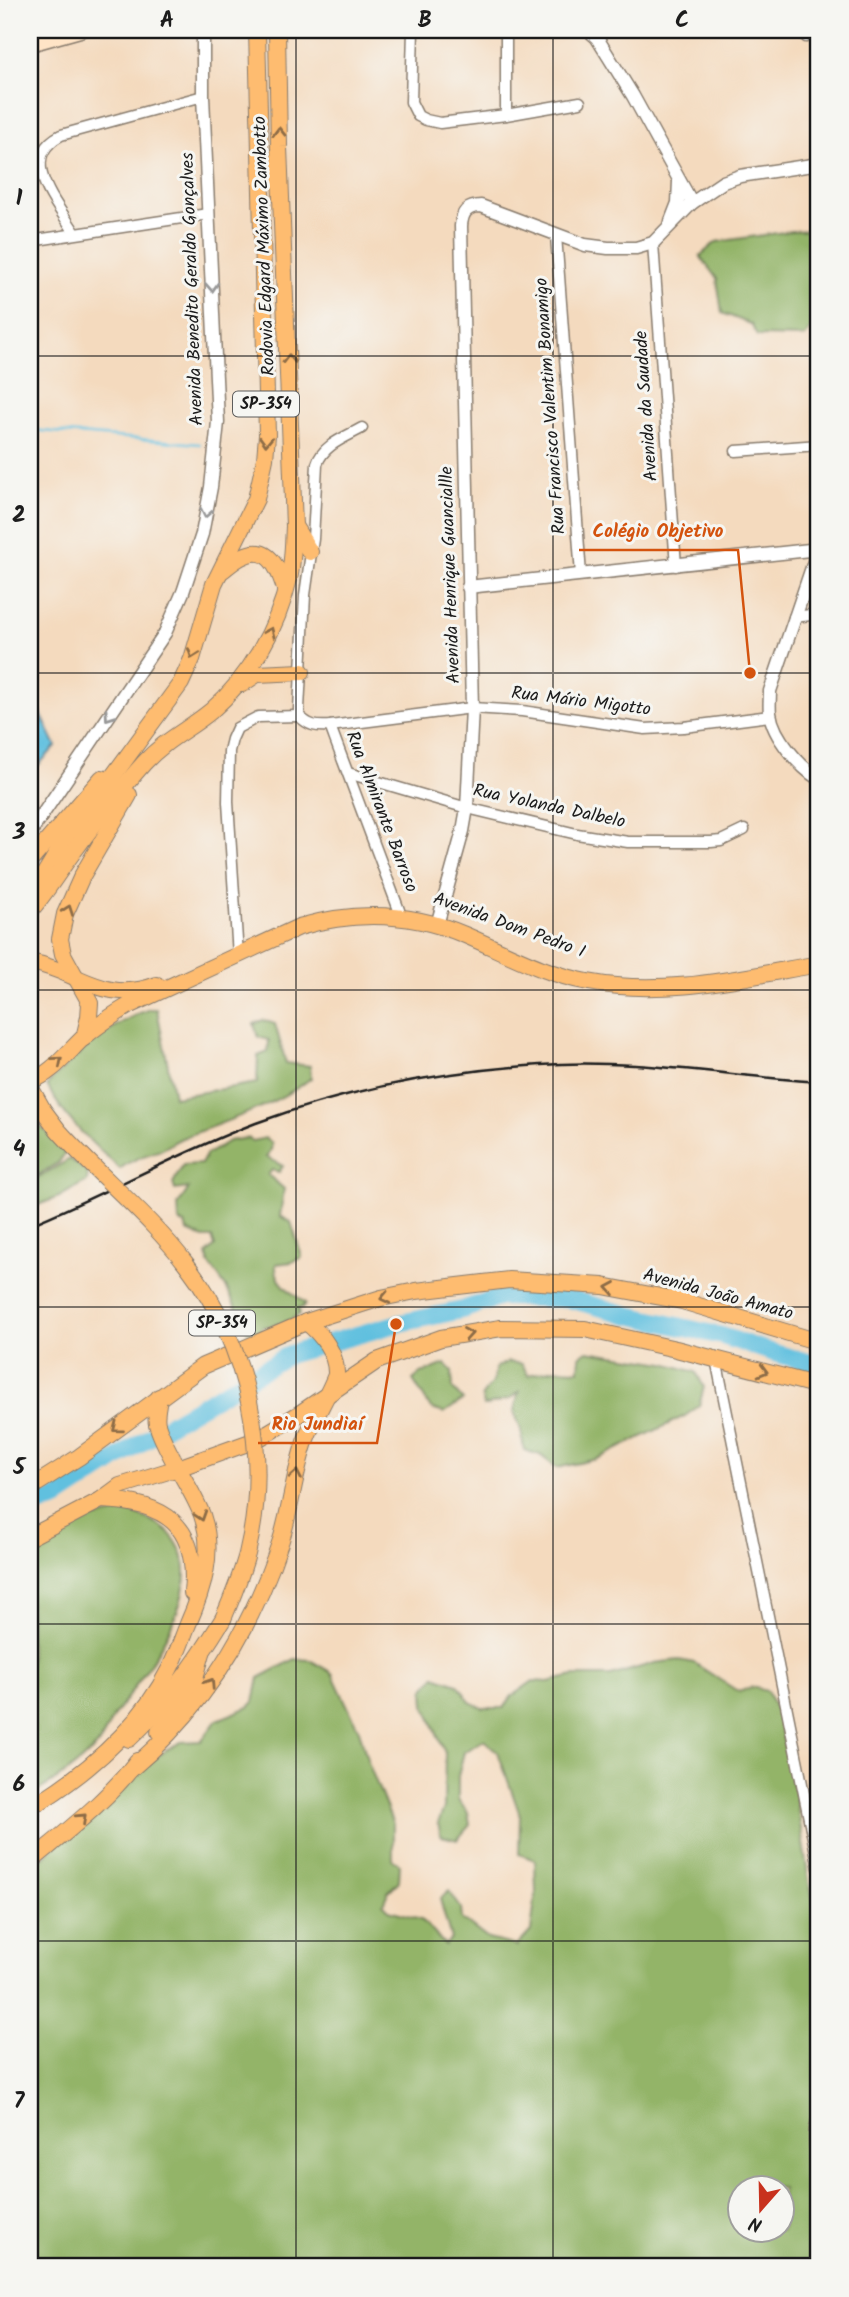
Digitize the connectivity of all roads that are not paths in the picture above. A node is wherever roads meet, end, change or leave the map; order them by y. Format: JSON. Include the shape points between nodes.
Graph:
{"nodes":[{"id":1,"x":80,"y":30,"type":"edge"},
{"id":2,"x":203,"y":30,"type":"edge"},
{"id":3,"x":257,"y":30,"type":"edge"},
{"id":4,"x":278,"y":30,"type":"edge"},
{"id":5,"x":413,"y":30,"type":"edge"},
{"id":6,"x":506,"y":30,"type":"edge"},
{"id":7,"x":597,"y":32,"type":"edge"},
{"id":8,"x":30,"y":44,"type":"edge"},
{"id":9,"x":204,"y":96,"type":"junction"},
{"id":10,"x":580,"y":102,"type":"dead end"},
{"id":11,"x":506,"y":115,"type":"junction"},
{"id":12,"x":819,"y":164,"type":"edge"},
{"id":13,"x":678,"y":177,"type":"junction"},
{"id":14,"x":692,"y":202,"type":"junction"},
{"id":15,"x":208,"y":214,"type":"junction"},
{"id":16,"x":666,"y":230,"type":"junction"},
{"id":17,"x":75,"y":233,"type":"junction"},
{"id":18,"x":556,"y":235,"type":"junction"},
{"id":19,"x":30,"y":241,"type":"edge"},
{"id":20,"x":653,"y":243,"type":"junction"},
{"id":21,"x":362,"y":428,"type":"dead end"},
{"id":22,"x":819,"y":445,"type":"edge"},
{"id":23,"x":736,"y":451,"type":"dead end"},
{"id":24,"x":294,"y":526,"type":"junction"},
{"id":25,"x":819,"y":548,"type":"edge"},
{"id":26,"x":310,"y":552,"type":"junction"},
{"id":27,"x":677,"y":566,"type":"junction"},
{"id":28,"x":219,"y":574,"type":"junction"},
{"id":29,"x":582,"y":575,"type":"junction"},
{"id":30,"x":468,"y":587,"type":"junction"},
{"id":31,"x":285,"y":592,"type":"junction"},
{"id":32,"x":819,"y":614,"type":"edge"},
{"id":33,"x":794,"y":618,"type":"junction"},
{"id":34,"x":302,"y":672,"type":"junction"},
{"id":35,"x":233,"y":689,"type":"junction"},
{"id":36,"x":472,"y":708,"type":"junction"},
{"id":37,"x":299,"y":716,"type":"junction"},
{"id":38,"x":770,"y":716,"type":"junction"},
{"id":39,"x":197,"y":721,"type":"junction"},
{"id":40,"x":330,"y":726,"type":"junction"},
{"id":41,"x":134,"y":747,"type":"junction"},
{"id":42,"x":348,"y":773,"type":"junction"},
{"id":43,"x":819,"y":779,"type":"edge"},
{"id":44,"x":467,"y":807,"type":"junction"},
{"id":45,"x":744,"y":830,"type":"dead end"},
{"id":46,"x":30,"y":833,"type":"edge"},
{"id":47,"x":30,"y":861,"type":"edge"},
{"id":48,"x":30,"y":909,"type":"edge"},
{"id":49,"x":398,"y":910,"type":"junction"},
{"id":50,"x":438,"y":922,"type":"junction"},
{"id":51,"x":237,"y":952,"type":"junction"},
{"id":52,"x":819,"y":958,"type":"edge"},
{"id":53,"x":30,"y":962,"type":"edge"},
{"id":54,"x":819,"y":964,"type":"edge"},
{"id":55,"x":198,"y":971,"type":"junction"},
{"id":56,"x":73,"y":975,"type":"junction"},
{"id":57,"x":84,"y":1038,"type":"junction"},
{"id":58,"x":30,"y":1081,"type":"edge"},
{"id":59,"x":30,"y":1087,"type":"edge"},
{"id":60,"x":306,"y":1322,"type":"junction"},
{"id":61,"x":819,"y":1342,"type":"edge"},
{"id":62,"x":716,"y":1359,"type":"junction"},
{"id":63,"x":819,"y":1386,"type":"edge"},
{"id":64,"x":328,"y":1394,"type":"junction"},
{"id":65,"x":159,"y":1398,"type":"junction"},
{"id":66,"x":175,"y":1461,"type":"junction"},
{"id":67,"x":30,"y":1488,"type":"edge"},
{"id":68,"x":101,"y":1500,"type":"junction"},
{"id":69,"x":30,"y":1537,"type":"edge"},
{"id":70,"x":190,"y":1621,"type":"junction"},
{"id":71,"x":202,"y":1653,"type":"junction"},
{"id":72,"x":131,"y":1769,"type":"junction"},
{"id":73,"x":35,"y":1804,"type":"edge"},
{"id":74,"x":30,"y":1862,"type":"edge"},
{"id":75,"x":819,"y":1868,"type":"edge"},
{"id":76,"x":819,"y":2116,"type":"edge"},
{"id":77,"x":819,"y":2168,"type":"edge"}],
"edges":[{"from":1,"to":8,"type":"main road"},
{"from":2,"to":9,"type":"street","name":"Avenida Benedito Geraldo Gonçalves"},
{"from":3,"to":28,"type":"main road","name":"Rodovia Edgard Máximo Zambotto","number":"SP-354","one_way":true,"via":[[265,459],[256,499]]},
{"from":24,"to":4,"type":"main road","name":"Rodovia Edgard Máximo Zambotto","number":"SP-354","one_way":true},
{"from":5,"to":11,"type":"street","via":[[411,102],[418,116],[440,123]]},
{"from":6,"to":11,"type":"street"},
{"from":7,"to":13,"type":"street"},
{"from":9,"to":15,"type":"street","name":"Avenida Benedito Geraldo Gonçalves"},
{"from":9,"to":17,"type":"street","via":[[50,141],[38,165]]},
{"from":10,"to":11,"type":"street"},
{"from":12,"to":14,"type":"street","via":[[740,176]]},
{"from":13,"to":14,"type":"street"},
{"from":13,"to":16,"type":"street","via":[[678,203]]},
{"from":14,"to":16,"type":"street"},
{"from":15,"to":17,"type":"street"},
{"from":15,"to":46,"type":"street","name":"Avenida Benedito Geraldo Gonçalves","one_way":true,"via":[[218,422],[202,534],[165,633]]},
{"from":16,"to":20,"type":"street"},
{"from":17,"to":19,"type":"street"},
{"from":18,"to":20,"type":"street","via":[[608,248]]},
{"from":18,"to":29,"type":"street","name":"Rua Francisco Valentim Bonamigo"},
{"from":18,"to":30,"type":"street","name":"Avenida Henrique Guanciallle","via":[[481,206],[465,211],[461,226]]},
{"from":20,"to":27,"type":"street","name":"Avenida da Saudade"},
{"from":21,"to":26,"type":"street","via":[[327,447],[320,456]]},
{"from":22,"to":23,"type":"street"},
{"from":24,"to":26,"type":"main road"},
{"from":24,"to":31,"type":"main road","name":"Rodovia Edgard Máximo Zambotto","number":"SP-354"},
{"from":25,"to":27,"type":"street"},
{"from":25,"to":33,"type":"street"},
{"from":26,"to":34,"type":"street"},
{"from":27,"to":29,"type":"street"},
{"from":28,"to":31,"type":"main road","via":[[249,552],[262,553],[279,570]]},
{"from":28,"to":41,"type":"main road","name":"Rodovia Edgard Máximo Zambotto","number":"SP-354","one_way":true,"via":[[181,683]]},
{"from":29,"to":30,"type":"street"},
{"from":30,"to":36,"type":"street","name":"Avenida Henrique Guanciallle"},
{"from":35,"to":31,"type":"main road","name":"Rodovia Edgard Máximo Zambotto","number":"SP-354","one_way":true,"via":[[271,632]]},
{"from":32,"to":33,"type":"street"},
{"from":33,"to":38,"type":"street","via":[[770,691]]},
{"from":34,"to":35,"type":"main road","via":[[257,674]]},
{"from":34,"to":37,"type":"street"},
{"from":35,"to":39,"type":"main road","name":"Rodovia Edgard Máximo Zambotto","number":"SP-354"},
{"from":36,"to":38,"type":"street","name":"Rua Mário Migotto","via":[[645,729]]},
{"from":36,"to":40,"type":"street","name":"Rua Mário Migotto"},
{"from":36,"to":44,"type":"street","name":"Avenida Henrique Guanciallle"},
{"from":37,"to":40,"type":"street","via":[[312,726]]},
{"from":37,"to":51,"type":"street","via":[[258,717],[237,728],[232,739],[228,802]]},
{"from":38,"to":43,"type":"street","via":[[787,749]]},
{"from":39,"to":48,"type":"main road","name":"Rodovia Edgard Máximo Zambotto","number":"SP-354","via":[[144,762]]},
{"from":56,"to":39,"type":"main road","one_way":true,"via":[[60,939],[65,914],[82,876],[123,803]]},
{"from":40,"to":42,"type":"street","name":"Rua Almirante Barroso"},
{"from":41,"to":47,"type":"main road"},
{"from":41,"to":48,"type":"main road","name":"Rodovia Edgard Máximo Zambotto","number":"SP-354","via":[[61,846]]},
{"from":42,"to":44,"type":"street","name":"Rua Yolanda Dalbelo"},
{"from":42,"to":49,"type":"street","name":"Rua Almirante Barroso"},
{"from":44,"to":45,"type":"street","name":"Rua Yolanda Dalbelo","via":[[628,842],[721,841]]},
{"from":44,"to":50,"type":"street","name":"Avenida Henrique Guanciallle"},
{"from":49,"to":50,"type":"main road","name":"Avenida Dom Pedro I"},
{"from":49,"to":51,"type":"main road","name":"Avenida Dom Pedro I","via":[[326,913],[276,927]]},
{"from":50,"to":51,"type":"main road","name":"Avenida Dom Pedro I","via":[[365,916],[323,920]]},
{"from":50,"to":52,"type":"main road","name":"Avenida Dom Pedro I","via":[[551,965],[609,980],[701,979]]},
{"from":50,"to":54,"type":"main road","name":"Avenida Dom Pedro I","via":[[550,972],[622,988],[695,986]]},
{"from":51,"to":55,"type":"main road","name":"Avenida Dom Pedro I"},
{"from":53,"to":56,"type":"main road"},
{"from":55,"to":56,"type":"main road","via":[[123,992],[99,989]]},
{"from":55,"to":57,"type":"main road","via":[[130,1005]]},
{"from":56,"to":57,"type":"main road","via":[[90,1003]]},
{"from":58,"to":57,"type":"main road","one_way":true},
{"from":59,"to":71,"type":"main road","number":"SP-354","bridge":true,"via":[[58,1130],[188,1266],[213,1303],[246,1389],[257,1457],[247,1555],[223,1619]]},
{"from":61,"to":60,"type":"main road","name":"Avenida João Amato","one_way":true,"via":[[676,1300],[603,1286],[509,1280],[381,1298]]},
{"from":60,"to":64,"type":"main road","via":[[322,1335],[337,1365]]},
{"from":60,"to":65,"type":"main road","name":"Avenida João Amato","via":[[203,1366]]},
{"from":62,"to":63,"type":"main road","one_way":true},
{"from":64,"to":62,"type":"main road","one_way":true,"via":[[377,1361],[441,1338],[501,1328],[585,1329]]},
{"from":62,"to":75,"type":"street"},
{"from":64,"to":66,"type":"main road","via":[[256,1440]]},
{"from":72,"to":64,"type":"main road","one_way":true,"via":[[194,1707],[249,1618],[282,1538],[306,1438]]},
{"from":65,"to":66,"type":"main road","via":[[156,1422]]},
{"from":65,"to":67,"type":"main road","name":"Avenida João Amato","one_way":true},
{"from":66,"to":68,"type":"main road","via":[[120,1486]]},
{"from":66,"to":70,"type":"main road","one_way":true,"via":[[203,1517],[208,1548],[205,1579]]},
{"from":68,"to":69,"type":"main road"},
{"from":68,"to":70,"type":"main road","via":[[150,1506],[175,1522],[191,1549]]},
{"from":70,"to":73,"type":"main road","via":[[159,1688],[120,1738],[71,1783]]},
{"from":71,"to":72,"type":"main road","number":"SP-354","via":[[185,1697]]},
{"from":71,"to":73,"type":"main road","number":"SP-354","via":[[152,1718],[119,1749],[69,1788]]},
{"from":74,"to":72,"type":"main road","number":"SP-354","one_way":true},
{"from":76,"to":77,"type":"street","via":[[814,2147]]}]}
